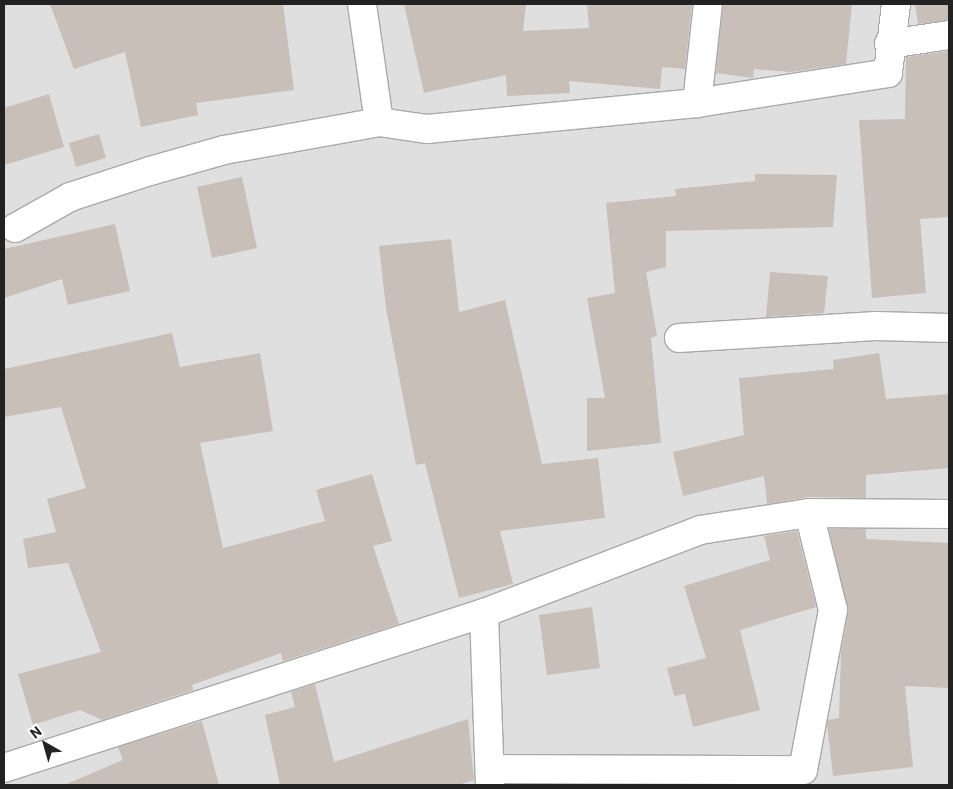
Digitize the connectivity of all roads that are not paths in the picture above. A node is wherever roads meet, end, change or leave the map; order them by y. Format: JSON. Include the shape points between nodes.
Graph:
{"nodes":[{"id":1,"x":362,"y":4,"type":"edge"},
{"id":2,"x":708,"y":4,"type":"edge"},
{"id":3,"x":896,"y":4,"type":"edge"},
{"id":4,"x":949,"y":35,"type":"edge"},
{"id":5,"x":889,"y":44,"type":"junction"},
{"id":6,"x":697,"y":103,"type":"junction"},
{"id":7,"x":378,"y":122,"type":"junction"},
{"id":8,"x":15,"y":228,"type":"dead end"},
{"id":9,"x":949,"y":328,"type":"edge"},
{"id":10,"x":679,"y":338,"type":"dead end"},
{"id":11,"x":809,"y":513,"type":"junction"},
{"id":12,"x":949,"y":514,"type":"edge"},
{"id":13,"x":484,"y":613,"type":"junction"},
{"id":14,"x":4,"y":768,"type":"edge"},
{"id":15,"x":490,"y":777,"type":"edge"}],
"edges":[{"from":1,"to":7,"type":"street"},
{"from":2,"to":6,"type":"street"},
{"from":3,"to":5,"type":"street"},
{"from":4,"to":5,"type":"street"},
{"from":5,"to":6,"type":"street","via":[[888,74]]},
{"from":6,"to":7,"type":"street","via":[[427,128]]},
{"from":7,"to":8,"type":"street","via":[[224,150],[150,171],[70,197]]},
{"from":9,"to":10,"type":"street","via":[[876,326]]},
{"from":11,"to":12,"type":"street"},
{"from":11,"to":13,"type":"street","via":[[700,530]]},
{"from":11,"to":15,"type":"street","via":[[833,610],[803,770]]},
{"from":13,"to":14,"type":"street"},
{"from":13,"to":15,"type":"street"}]}
